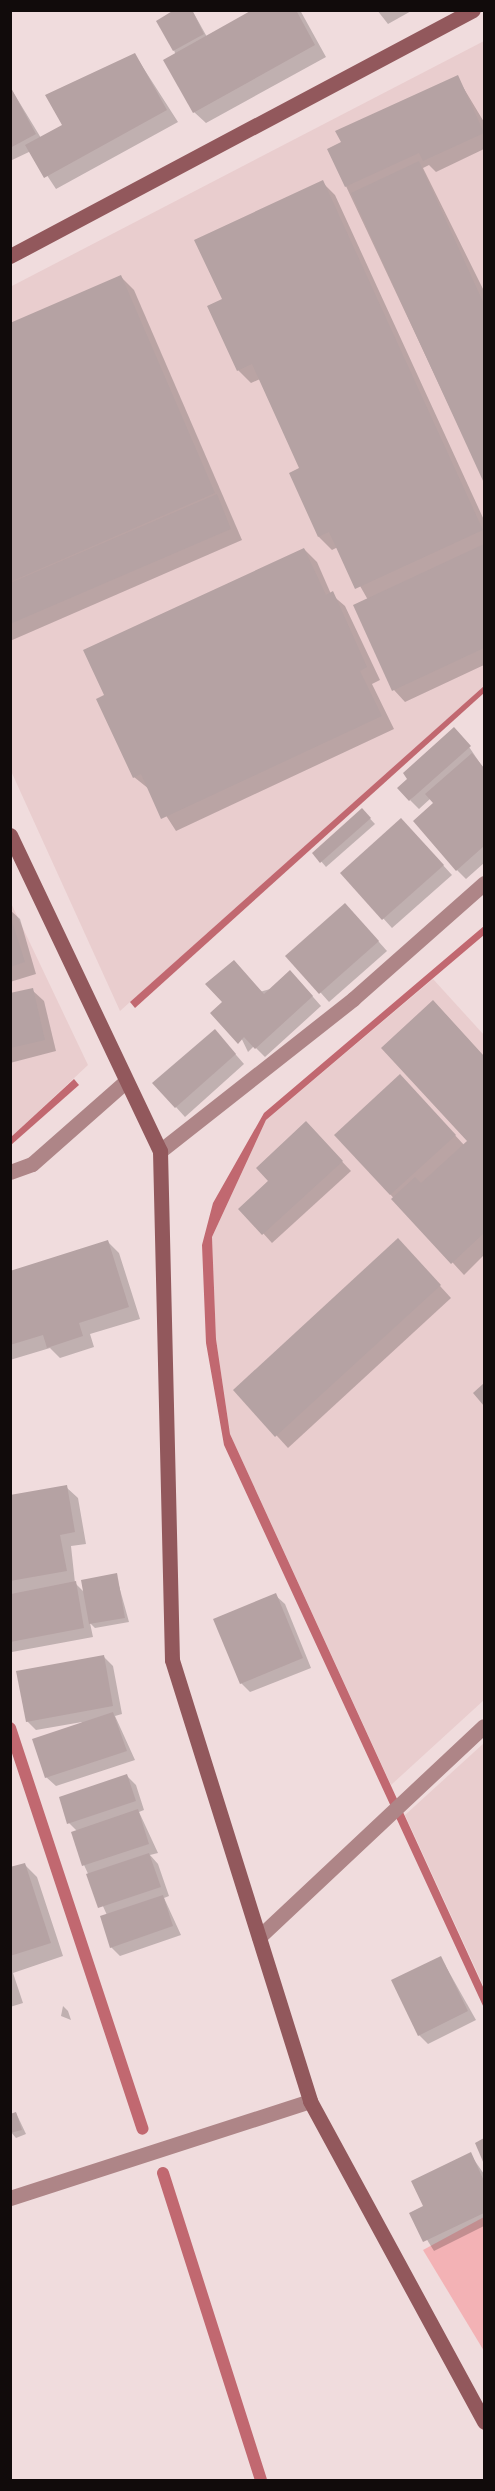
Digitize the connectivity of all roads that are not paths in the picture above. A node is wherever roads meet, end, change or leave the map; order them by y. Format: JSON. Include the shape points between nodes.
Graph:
{"nodes":[{"id":1,"x":473,"y":10,"type":"edge"},
{"id":2,"x":10,"y":256,"type":"edge"},
{"id":3,"x":10,"y":835,"type":"edge"},
{"id":4,"x":484,"y":884,"type":"edge"},
{"id":5,"x":124,"y":1083,"type":"junction"},
{"id":6,"x":160,"y":1151,"type":"junction"},
{"id":7,"x":10,"y":1172,"type":"edge"},
{"id":8,"x":484,"y":1726,"type":"edge"},
{"id":9,"x":259,"y":1937,"type":"junction"},
{"id":10,"x":310,"y":2101,"type":"junction"},
{"id":11,"x":10,"y":2198,"type":"edge"},
{"id":12,"x":484,"y":2422,"type":"edge"}],
"edges":[{"from":1,"to":2,"type":"street"},
{"from":3,"to":5,"type":"street"},
{"from":4,"to":6,"type":"street","via":[[353,999]]},
{"from":5,"to":6,"type":"street"},
{"from":5,"to":7,"type":"street","via":[[32,1164]]},
{"from":6,"to":9,"type":"street","via":[[172,1660]]},
{"from":8,"to":9,"type":"street"},
{"from":9,"to":10,"type":"street"},
{"from":10,"to":11,"type":"street"},
{"from":10,"to":12,"type":"street"}]}
